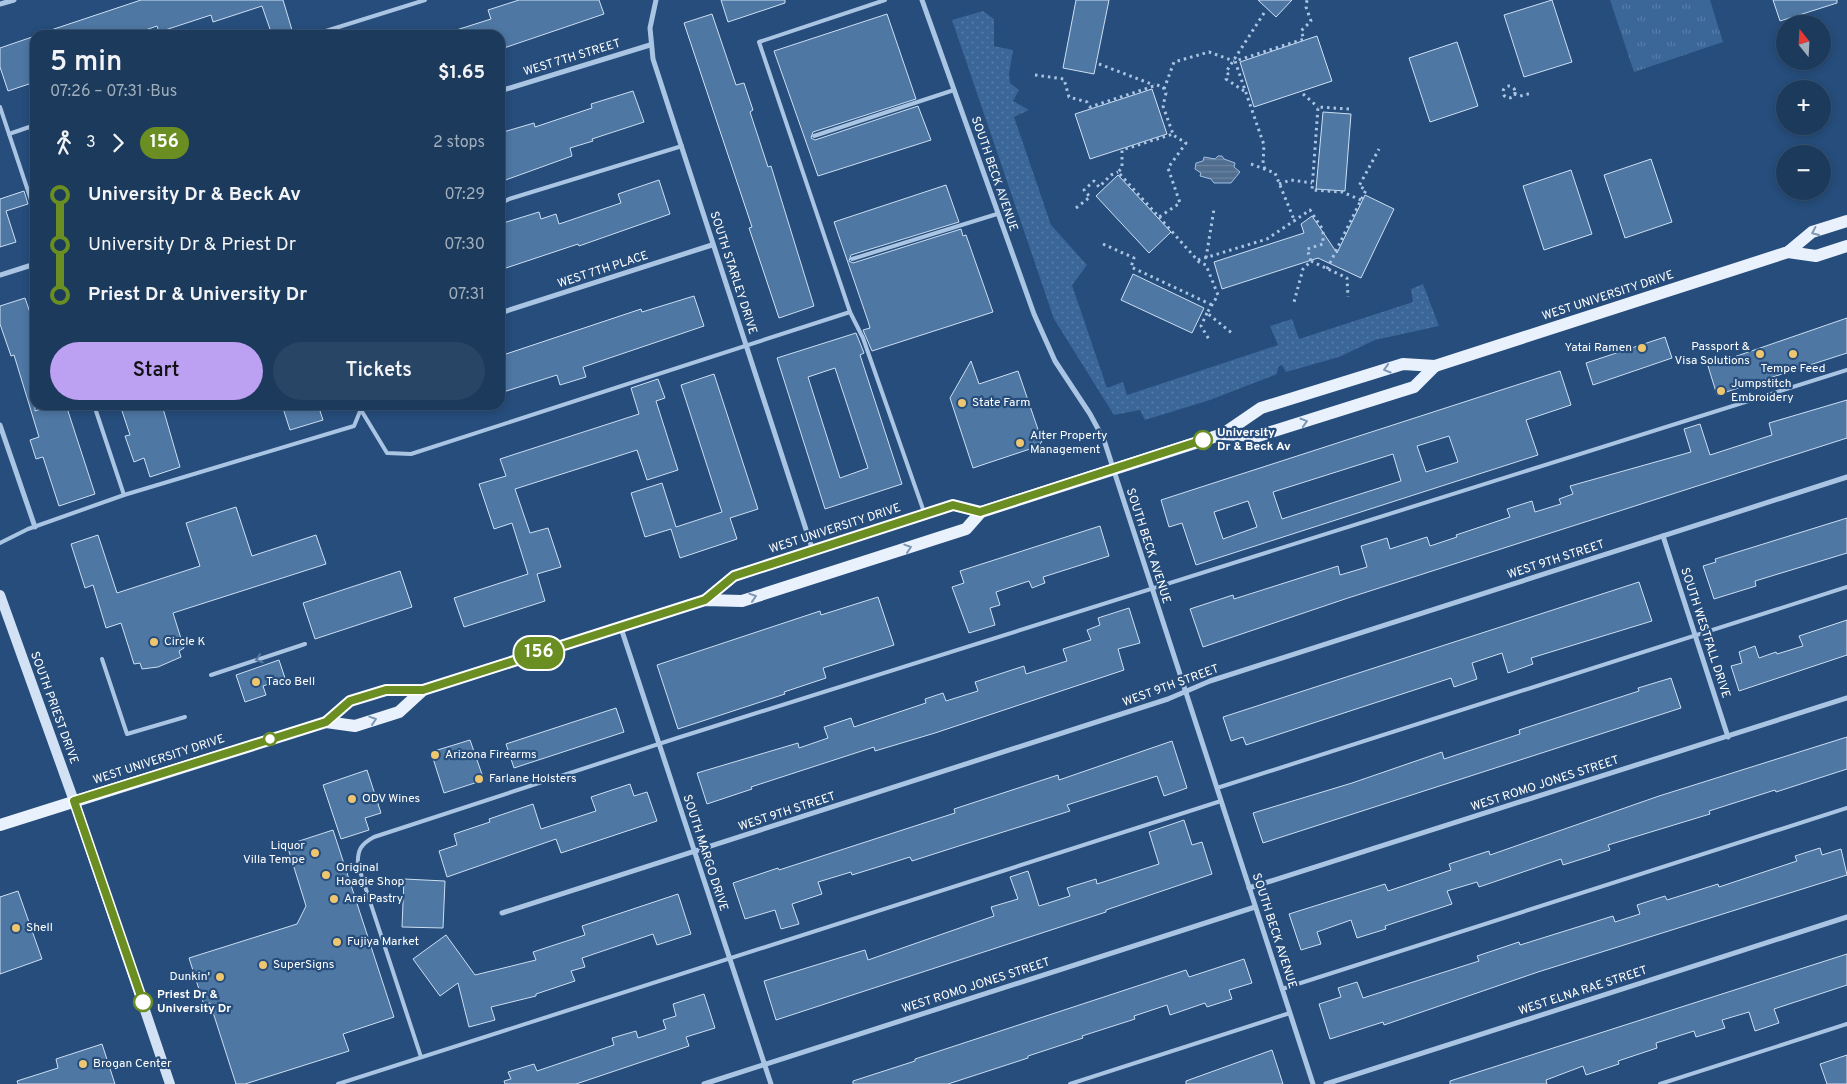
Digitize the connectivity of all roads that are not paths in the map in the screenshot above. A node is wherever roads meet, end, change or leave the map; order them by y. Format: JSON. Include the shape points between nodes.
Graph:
{"nodes":[{"id":1,"x":14,"y":0,"type":"edge"},
{"id":2,"x":425,"y":0,"type":"edge"},
{"id":3,"x":656,"y":0,"type":"edge"},
{"id":4,"x":885,"y":0,"type":"edge"},
{"id":5,"x":922,"y":0,"type":"edge"},
{"id":6,"x":0,"y":4,"type":"edge"},
{"id":7,"x":329,"y":30,"type":"edge"},
{"id":8,"x":650,"y":44,"type":"junction"},
{"id":9,"x":505,"y":89,"type":"edge"},
{"id":10,"x":954,"y":90,"type":"junction"},
{"id":11,"x":0,"y":107,"type":"edge"},
{"id":12,"x":30,"y":127,"type":"edge"},
{"id":13,"x":9,"y":134,"type":"junction"},
{"id":14,"x":814,"y":136,"type":"dead end"},
{"id":15,"x":682,"y":146,"type":"junction"},
{"id":16,"x":30,"y":197,"type":"edge"},
{"id":17,"x":505,"y":202,"type":"edge"},
{"id":18,"x":998,"y":214,"type":"junction"},
{"id":19,"x":1847,"y":221,"type":"edge"},
{"id":20,"x":712,"y":245,"type":"junction"},
{"id":21,"x":1847,"y":246,"type":"edge"},
{"id":22,"x":1788,"y":252,"type":"junction"},
{"id":23,"x":852,"y":259,"type":"dead end"},
{"id":24,"x":30,"y":266,"type":"edge"},
{"id":25,"x":0,"y":275,"type":"edge"},
{"id":26,"x":505,"y":311,"type":"edge"},
{"id":27,"x":850,"y":312,"type":"junction"},
{"id":28,"x":747,"y":346,"type":"junction"},
{"id":29,"x":1435,"y":366,"type":"junction"},
{"id":30,"x":1847,"y":370,"type":"edge"},
{"id":31,"x":96,"y":410,"type":"edge"},
{"id":32,"x":359,"y":410,"type":"edge"},
{"id":33,"x":362,"y":410,"type":"edge"},
{"id":34,"x":0,"y":425,"type":"edge"},
{"id":35,"x":1223,"y":434,"type":"junction"},
{"id":36,"x":1113,"y":470,"type":"junction"},
{"id":37,"x":1847,"y":477,"type":"edge"},
{"id":38,"x":124,"y":495,"type":"junction"},
{"id":39,"x":980,"y":512,"type":"junction"},
{"id":40,"x":925,"y":514,"type":"junction"},
{"id":41,"x":35,"y":527,"type":"junction"},
{"id":42,"x":1663,"y":536,"type":"junction"},
{"id":43,"x":0,"y":543,"type":"edge"},
{"id":44,"x":813,"y":551,"type":"junction"},
{"id":45,"x":1847,"y":587,"type":"edge"},
{"id":46,"x":1152,"y":589,"type":"junction"},
{"id":47,"x":0,"y":596,"type":"edge"},
{"id":48,"x":705,"y":600,"type":"junction"},
{"id":49,"x":621,"y":627,"type":"junction"},
{"id":50,"x":1696,"y":635,"type":"junction"},
{"id":51,"x":305,"y":644,"type":"dead end"},
{"id":52,"x":102,"y":659,"type":"dead end"},
{"id":53,"x":211,"y":675,"type":"dead end"},
{"id":54,"x":423,"y":690,"type":"junction"},
{"id":55,"x":1186,"y":692,"type":"junction"},
{"id":56,"x":1847,"y":698,"type":"edge"},
{"id":57,"x":185,"y":717,"type":"dead end"},
{"id":58,"x":326,"y":722,"type":"junction"},
{"id":59,"x":1728,"y":736,"type":"junction"},
{"id":60,"x":659,"y":744,"type":"junction"},
{"id":61,"x":1217,"y":788,"type":"junction"},
{"id":62,"x":74,"y":801,"type":"junction"},
{"id":63,"x":1221,"y":801,"type":"junction"},
{"id":64,"x":1847,"y":808,"type":"edge"},
{"id":65,"x":0,"y":825,"type":"edge"},
{"id":66,"x":694,"y":852,"type":"junction"},
{"id":67,"x":1249,"y":888,"type":"junction"},
{"id":68,"x":1255,"y":907,"type":"junction"},
{"id":69,"x":502,"y":913,"type":"dead end"},
{"id":70,"x":1847,"y":917,"type":"edge"},
{"id":71,"x":730,"y":958,"type":"junction"},
{"id":72,"x":1282,"y":989,"type":"junction"},
{"id":73,"x":1290,"y":1014,"type":"junction"},
{"id":74,"x":1847,"y":1024,"type":"edge"},
{"id":75,"x":421,"y":1056,"type":"junction"},
{"id":76,"x":765,"y":1064,"type":"junction"},
{"id":77,"x":170,"y":1084,"type":"edge"},
{"id":78,"x":338,"y":1084,"type":"edge"},
{"id":79,"x":704,"y":1084,"type":"edge"},
{"id":80,"x":772,"y":1084,"type":"edge"},
{"id":81,"x":1070,"y":1084,"type":"edge"},
{"id":82,"x":1313,"y":1084,"type":"edge"},
{"id":83,"x":1326,"y":1084,"type":"edge"},
{"id":84,"x":1660,"y":1084,"type":"edge"}],
"edges":[{"from":1,"to":6,"type":"street"},
{"from":2,"to":7,"type":"lane"},
{"from":3,"to":8,"type":"street","name":"SOUTH STARLEY DRIVE"},
{"from":4,"to":27,"type":"lane","via":[[759,42]]},
{"from":5,"to":10,"type":"street","name":"SOUTH BECK AVENUE"},
{"from":8,"to":9,"type":"street","name":"WEST 7TH STREET"},
{"from":8,"to":15,"type":"street","name":"SOUTH STARLEY DRIVE"},
{"from":10,"to":14,"type":"lane"},
{"from":10,"to":18,"type":"street","name":"SOUTH BECK AVENUE"},
{"from":11,"to":13,"type":"lane"},
{"from":12,"to":13,"type":"lane"},
{"from":13,"to":16,"type":"lane"},
{"from":15,"to":17,"type":"lane"},
{"from":15,"to":20,"type":"street","name":"SOUTH STARLEY DRIVE"},
{"from":18,"to":23,"type":"lane"},
{"from":18,"to":36,"type":"street","name":"SOUTH BECK AVENUE","via":[[1034,314],[1055,361],[1104,440]]},
{"from":19,"to":22,"type":"main road","name":"WEST UNIVERSITY DRIVE","one_way":true,"via":[[1812,232]]},
{"from":20,"to":26,"type":"street","name":"WEST 7TH PLACE"},
{"from":20,"to":28,"type":"street","name":"SOUTH STARLEY DRIVE"},
{"from":21,"to":22,"type":"main road","name":"WEST UNIVERSITY DRIVE","via":[[1816,256]]},
{"from":22,"to":29,"type":"main road","name":"WEST UNIVERSITY DRIVE"},
{"from":24,"to":25,"type":"street"},
{"from":27,"to":28,"type":"lane"},
{"from":27,"to":40,"type":"lane","via":[[864,338]]},
{"from":28,"to":33,"type":"lane","via":[[411,454],[388,453]]},
{"from":28,"to":44,"type":"street","name":"SOUTH STARLEY DRIVE"},
{"from":29,"to":35,"type":"main road","name":"WEST UNIVERSITY DRIVE","one_way":true,"via":[[1403,364],[1261,408]]},
{"from":35,"to":29,"type":"main road","name":"WEST UNIVERSITY DRIVE","one_way":true,"via":[[1258,436],[1414,387]]},
{"from":30,"to":46,"type":"lane"},
{"from":31,"to":38,"type":"lane"},
{"from":32,"to":38,"type":"lane","via":[[354,426]]},
{"from":34,"to":41,"type":"street"},
{"from":35,"to":36,"type":"main road","name":"WEST UNIVERSITY DRIVE"},
{"from":36,"to":39,"type":"main road","name":"WEST UNIVERSITY DRIVE"},
{"from":36,"to":46,"type":"street","name":"SOUTH BECK AVENUE"},
{"from":37,"to":42,"type":"street","name":"WEST 9TH STREET"},
{"from":38,"to":41,"type":"lane"},
{"from":39,"to":40,"type":"main road","name":"WEST UNIVERSITY DRIVE","via":[[953,505]]},
{"from":48,"to":39,"type":"main road","name":"WEST UNIVERSITY DRIVE","one_way":true,"via":[[742,601],[966,529]]},
{"from":40,"to":44,"type":"main road","name":"WEST UNIVERSITY DRIVE"},
{"from":41,"to":43,"type":"lane"},
{"from":42,"to":50,"type":"street","name":"SOUTH WESTFALL DRIVE"},
{"from":42,"to":55,"type":"street","name":"WEST 9TH STREET","via":[[1220,678]]},
{"from":44,"to":48,"type":"main road","name":"WEST UNIVERSITY DRIVE","via":[[734,576]]},
{"from":45,"to":50,"type":"lane"},
{"from":46,"to":55,"type":"street","name":"SOUTH BECK AVENUE"},
{"from":46,"to":60,"type":"lane"},
{"from":47,"to":62,"type":"main road","name":"SOUTH PRIEST DRIVE"},
{"from":48,"to":49,"type":"main road","name":"WEST UNIVERSITY DRIVE"},
{"from":49,"to":54,"type":"main road","name":"WEST UNIVERSITY DRIVE"},
{"from":49,"to":60,"type":"street","name":"SOUTH MARGO DRIVE"},
{"from":50,"to":59,"type":"street","name":"SOUTH WESTFALL DRIVE"},
{"from":50,"to":61,"type":"lane"},
{"from":51,"to":53,"type":"lane","one_way":true},
{"from":52,"to":57,"type":"lane","via":[[127,734]]},
{"from":54,"to":58,"type":"main road","name":"WEST UNIVERSITY DRIVE","via":[[386,690],[350,701]]},
{"from":58,"to":54,"type":"main road","name":"WEST UNIVERSITY DRIVE","one_way":true,"via":[[355,726],[399,712]]},
{"from":55,"to":61,"type":"street","name":"SOUTH BECK AVENUE"},
{"from":55,"to":66,"type":"street","name":"WEST 9TH STREET"},
{"from":56,"to":59,"type":"street","name":"WEST ROMO JONES STREET"},
{"from":58,"to":62,"type":"main road","name":"WEST UNIVERSITY DRIVE"},
{"from":59,"to":67,"type":"street","name":"WEST ROMO JONES STREET"},
{"from":60,"to":66,"type":"street","name":"SOUTH MARGO DRIVE"},
{"from":60,"to":75,"type":"lane","via":[[374,837],[360,847],[358,865]]},
{"from":61,"to":63,"type":"street","name":"SOUTH BECK AVENUE"},
{"from":62,"to":65,"type":"main road","name":"WEST UNIVERSITY DRIVE"},
{"from":62,"to":77,"type":"main road","name":"SOUTH PRIEST DRIVE"},
{"from":63,"to":67,"type":"street","name":"SOUTH BECK AVENUE"},
{"from":63,"to":71,"type":"lane"},
{"from":64,"to":72,"type":"lane"},
{"from":66,"to":69,"type":"street","name":"WEST 9TH STREET"},
{"from":66,"to":71,"type":"street","name":"SOUTH MARGO DRIVE"},
{"from":67,"to":68,"type":"street","name":"SOUTH BECK AVENUE"},
{"from":68,"to":72,"type":"street","name":"SOUTH BECK AVENUE"},
{"from":68,"to":76,"type":"street","name":"WEST ROMO JONES STREET"},
{"from":70,"to":83,"type":"street","name":"WEST ELNA RAE STREET"},
{"from":71,"to":75,"type":"lane"},
{"from":71,"to":76,"type":"street","name":"SOUTH MARGO DRIVE"},
{"from":72,"to":73,"type":"street","name":"SOUTH BECK AVENUE"},
{"from":73,"to":81,"type":"lane"},
{"from":73,"to":82,"type":"street","name":"SOUTH BECK AVENUE"},
{"from":74,"to":84,"type":"lane"},
{"from":75,"to":78,"type":"lane"},
{"from":76,"to":79,"type":"street","name":"WEST ROMO JONES STREET"},
{"from":76,"to":80,"type":"street","name":"SOUTH MARGO DRIVE"}]}
